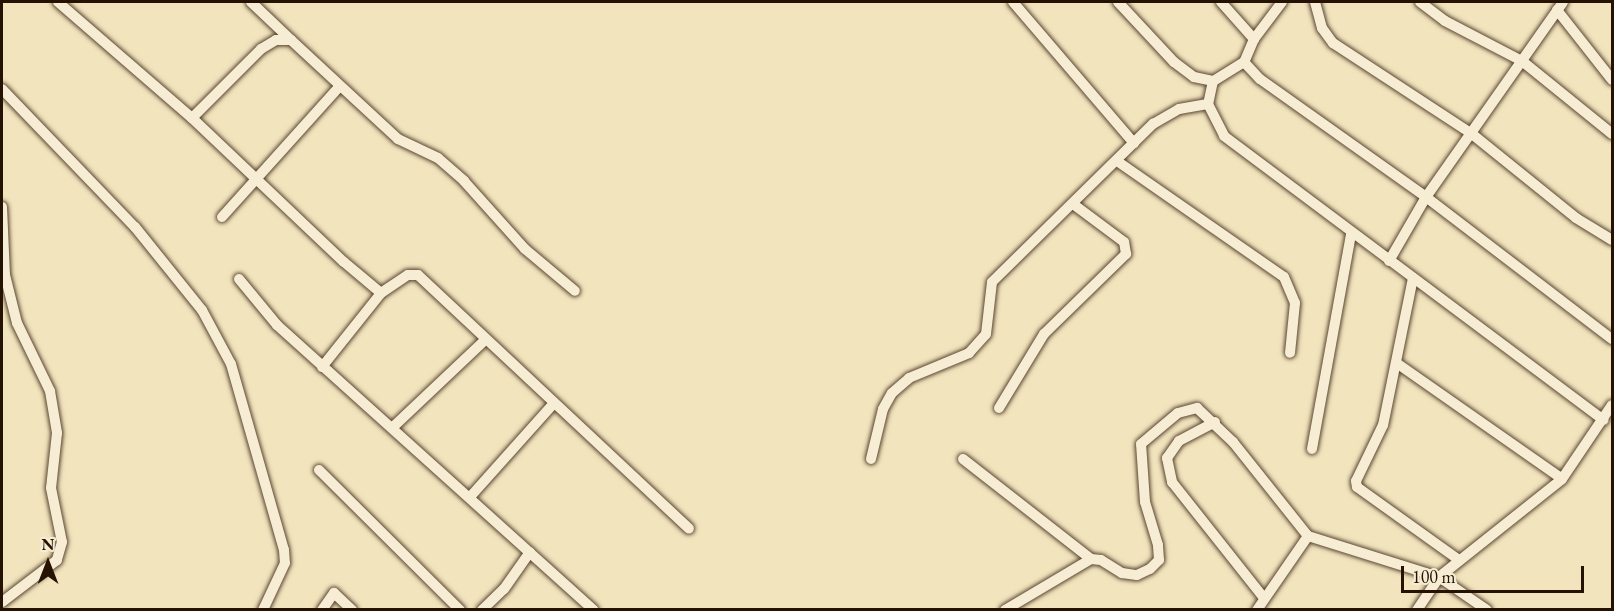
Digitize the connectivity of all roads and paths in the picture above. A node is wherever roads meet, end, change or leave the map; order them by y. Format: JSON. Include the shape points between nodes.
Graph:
{"nodes":[{"id":1,"x":58,"y":2,"type":"edge"},
{"id":2,"x":251,"y":2,"type":"edge"},
{"id":3,"x":1013,"y":2,"type":"edge"},
{"id":4,"x":1118,"y":2,"type":"edge"},
{"id":5,"x":1221,"y":2,"type":"edge"},
{"id":6,"x":1282,"y":2,"type":"edge"},
{"id":7,"x":1315,"y":2,"type":"edge"},
{"id":8,"x":1420,"y":2,"type":"edge"},
{"id":9,"x":1557,"y":6,"type":"edge"},
{"id":10,"x":1254,"y":39,"type":"junction"},
{"id":11,"x":291,"y":40,"type":"junction"},
{"id":12,"x":1522,"y":61,"type":"junction"},
{"id":13,"x":1244,"y":62,"type":"junction"},
{"id":14,"x":1612,"y":80,"type":"edge"},
{"id":15,"x":1212,"y":81,"type":"junction"},
{"id":16,"x":340,"y":86,"type":"junction"},
{"id":17,"x":2,"y":89,"type":"edge"},
{"id":18,"x":1208,"y":104,"type":"junction"},
{"id":19,"x":192,"y":118,"type":"junction"},
{"id":20,"x":1472,"y":134,"type":"junction"},
{"id":21,"x":1612,"y":134,"type":"edge"},
{"id":22,"x":1134,"y":143,"type":"junction"},
{"id":23,"x":1117,"y":161,"type":"junction"},
{"id":24,"x":258,"y":177,"type":"junction"},
{"id":25,"x":1426,"y":198,"type":"junction"},
{"id":26,"x":1073,"y":204,"type":"junction"},
{"id":27,"x":2,"y":207,"type":"edge"},
{"id":28,"x":222,"y":217,"type":"dead end"},
{"id":29,"x":1351,"y":234,"type":"junction"},
{"id":30,"x":1612,"y":240,"type":"edge"},
{"id":31,"x":1389,"y":261,"type":"junction"},
{"id":32,"x":1413,"y":278,"type":"junction"},
{"id":33,"x":239,"y":279,"type":"dead end"},
{"id":34,"x":575,"y":291,"type":"dead end"},
{"id":35,"x":381,"y":293,"type":"junction"},
{"id":36,"x":486,"y":339,"type":"junction"},
{"id":37,"x":1612,"y":339,"type":"edge"},
{"id":38,"x":1290,"y":353,"type":"dead end"},
{"id":39,"x":1398,"y":364,"type":"junction"},
{"id":40,"x":322,"y":367,"type":"junction"},
{"id":41,"x":554,"y":402,"type":"junction"},
{"id":42,"x":1612,"y":405,"type":"edge"},
{"id":43,"x":999,"y":408,"type":"dead end"},
{"id":44,"x":1603,"y":420,"type":"junction"},
{"id":45,"x":1215,"y":422,"type":"junction"},
{"id":46,"x":392,"y":428,"type":"junction"},
{"id":47,"x":1312,"y":449,"type":"dead end"},
{"id":48,"x":871,"y":459,"type":"dead end"},
{"id":49,"x":963,"y":459,"type":"dead end"},
{"id":50,"x":319,"y":470,"type":"dead end"},
{"id":51,"x":1562,"y":479,"type":"junction"},
{"id":52,"x":470,"y":497,"type":"junction"},
{"id":53,"x":689,"y":529,"type":"dead end"},
{"id":54,"x":1308,"y":536,"type":"junction"},
{"id":55,"x":530,"y":552,"type":"junction"},
{"id":56,"x":1091,"y":559,"type":"junction"},
{"id":57,"x":1459,"y":560,"type":"junction"},
{"id":58,"x":1439,"y":577,"type":"junction"},
{"id":59,"x":1264,"y":598,"type":"junction"},
{"id":60,"x":2,"y":602,"type":"edge"},
{"id":61,"x":263,"y":609,"type":"edge"},
{"id":62,"x":322,"y":609,"type":"edge"},
{"id":63,"x":352,"y":609,"type":"edge"},
{"id":64,"x":460,"y":609,"type":"edge"},
{"id":65,"x":482,"y":609,"type":"edge"},
{"id":66,"x":594,"y":609,"type":"edge"},
{"id":67,"x":1005,"y":609,"type":"edge"},
{"id":68,"x":1257,"y":609,"type":"edge"},
{"id":69,"x":1417,"y":609,"type":"edge"},
{"id":70,"x":1487,"y":609,"type":"edge"}],
"edges":[{"from":1,"to":19,"type":"street"},
{"from":2,"to":11,"type":"street"},
{"from":3,"to":22,"type":"street"},
{"from":4,"to":15,"type":"street","via":[[1174,62],[1194,77]]},
{"from":5,"to":10,"type":"street"},
{"from":6,"to":10,"type":"street"},
{"from":7,"to":20,"type":"street","via":[[1322,28],[1333,43]]},
{"from":8,"to":12,"type":"street","via":[[1445,21]]},
{"from":9,"to":12,"type":"street"},
{"from":9,"to":14,"type":"street"},
{"from":10,"to":13,"type":"street"},
{"from":11,"to":16,"type":"street"},
{"from":11,"to":19,"type":"street","via":[[276,40],[261,49]]},
{"from":12,"to":20,"type":"street"},
{"from":12,"to":21,"type":"street"},
{"from":13,"to":15,"type":"street"},
{"from":13,"to":25,"type":"street","via":[[1260,79]]},
{"from":15,"to":18,"type":"street"},
{"from":16,"to":24,"type":"street"},
{"from":16,"to":34,"type":"street","via":[[398,139],[438,158],[525,249]]},
{"from":17,"to":61,"type":"street","via":[[135,227],[202,310],[231,364],[284,550],[285,563]]},
{"from":18,"to":22,"type":"street","via":[[1170,112]]},
{"from":18,"to":29,"type":"street","via":[[1224,136]]},
{"from":19,"to":24,"type":"street"},
{"from":20,"to":25,"type":"street"},
{"from":20,"to":30,"type":"street","via":[[1575,218]]},
{"from":22,"to":23,"type":"street"},
{"from":23,"to":26,"type":"street"},
{"from":23,"to":38,"type":"street","via":[[1284,277],[1295,303]]},
{"from":24,"to":28,"type":"street"},
{"from":24,"to":35,"type":"street"},
{"from":25,"to":31,"type":"street"},
{"from":25,"to":37,"type":"street"},
{"from":26,"to":43,"type":"street","via":[[1124,242],[1126,254],[1044,334]]},
{"from":26,"to":48,"type":"street","via":[[992,282],[987,296],[990,324],[975,347],[909,378],[892,393],[883,409]]},
{"from":27,"to":60,"type":"street","via":[[5,275],[17,323],[50,391],[57,434],[51,488],[62,542],[57,560]]},
{"from":29,"to":31,"type":"street"},
{"from":29,"to":47,"type":"street"},
{"from":31,"to":32,"type":"street"},
{"from":32,"to":39,"type":"street"},
{"from":32,"to":44,"type":"street"},
{"from":33,"to":40,"type":"street","via":[[277,325]]},
{"from":35,"to":36,"type":"street","via":[[408,274],[418,275]]},
{"from":35,"to":40,"type":"street"},
{"from":36,"to":41,"type":"street"},
{"from":36,"to":46,"type":"street"},
{"from":39,"to":51,"type":"street"},
{"from":39,"to":57,"type":"street","via":[[1383,425],[1357,475],[1357,487]]},
{"from":40,"to":46,"type":"street"},
{"from":41,"to":52,"type":"street"},
{"from":41,"to":53,"type":"street"},
{"from":42,"to":44,"type":"street"},
{"from":44,"to":51,"type":"street"},
{"from":45,"to":54,"type":"street"},
{"from":45,"to":56,"type":"street","via":[[1197,408],[1178,413],[1141,444],[1140,474],[1159,560],[1137,575]]},
{"from":45,"to":59,"type":"street","via":[[1179,441],[1167,458],[1173,482]]},
{"from":46,"to":52,"type":"street"},
{"from":49,"to":56,"type":"street"},
{"from":50,"to":64,"type":"street"},
{"from":51,"to":57,"type":"street"},
{"from":52,"to":55,"type":"street"},
{"from":54,"to":58,"type":"street"},
{"from":54,"to":59,"type":"street"},
{"from":55,"to":65,"type":"street","via":[[504,588]]},
{"from":55,"to":66,"type":"street"},
{"from":56,"to":67,"type":"street"},
{"from":57,"to":58,"type":"street"},
{"from":58,"to":69,"type":"street"},
{"from":58,"to":70,"type":"street"},
{"from":59,"to":68,"type":"street"},
{"from":62,"to":63,"type":"street","via":[[334,593]]}]}
